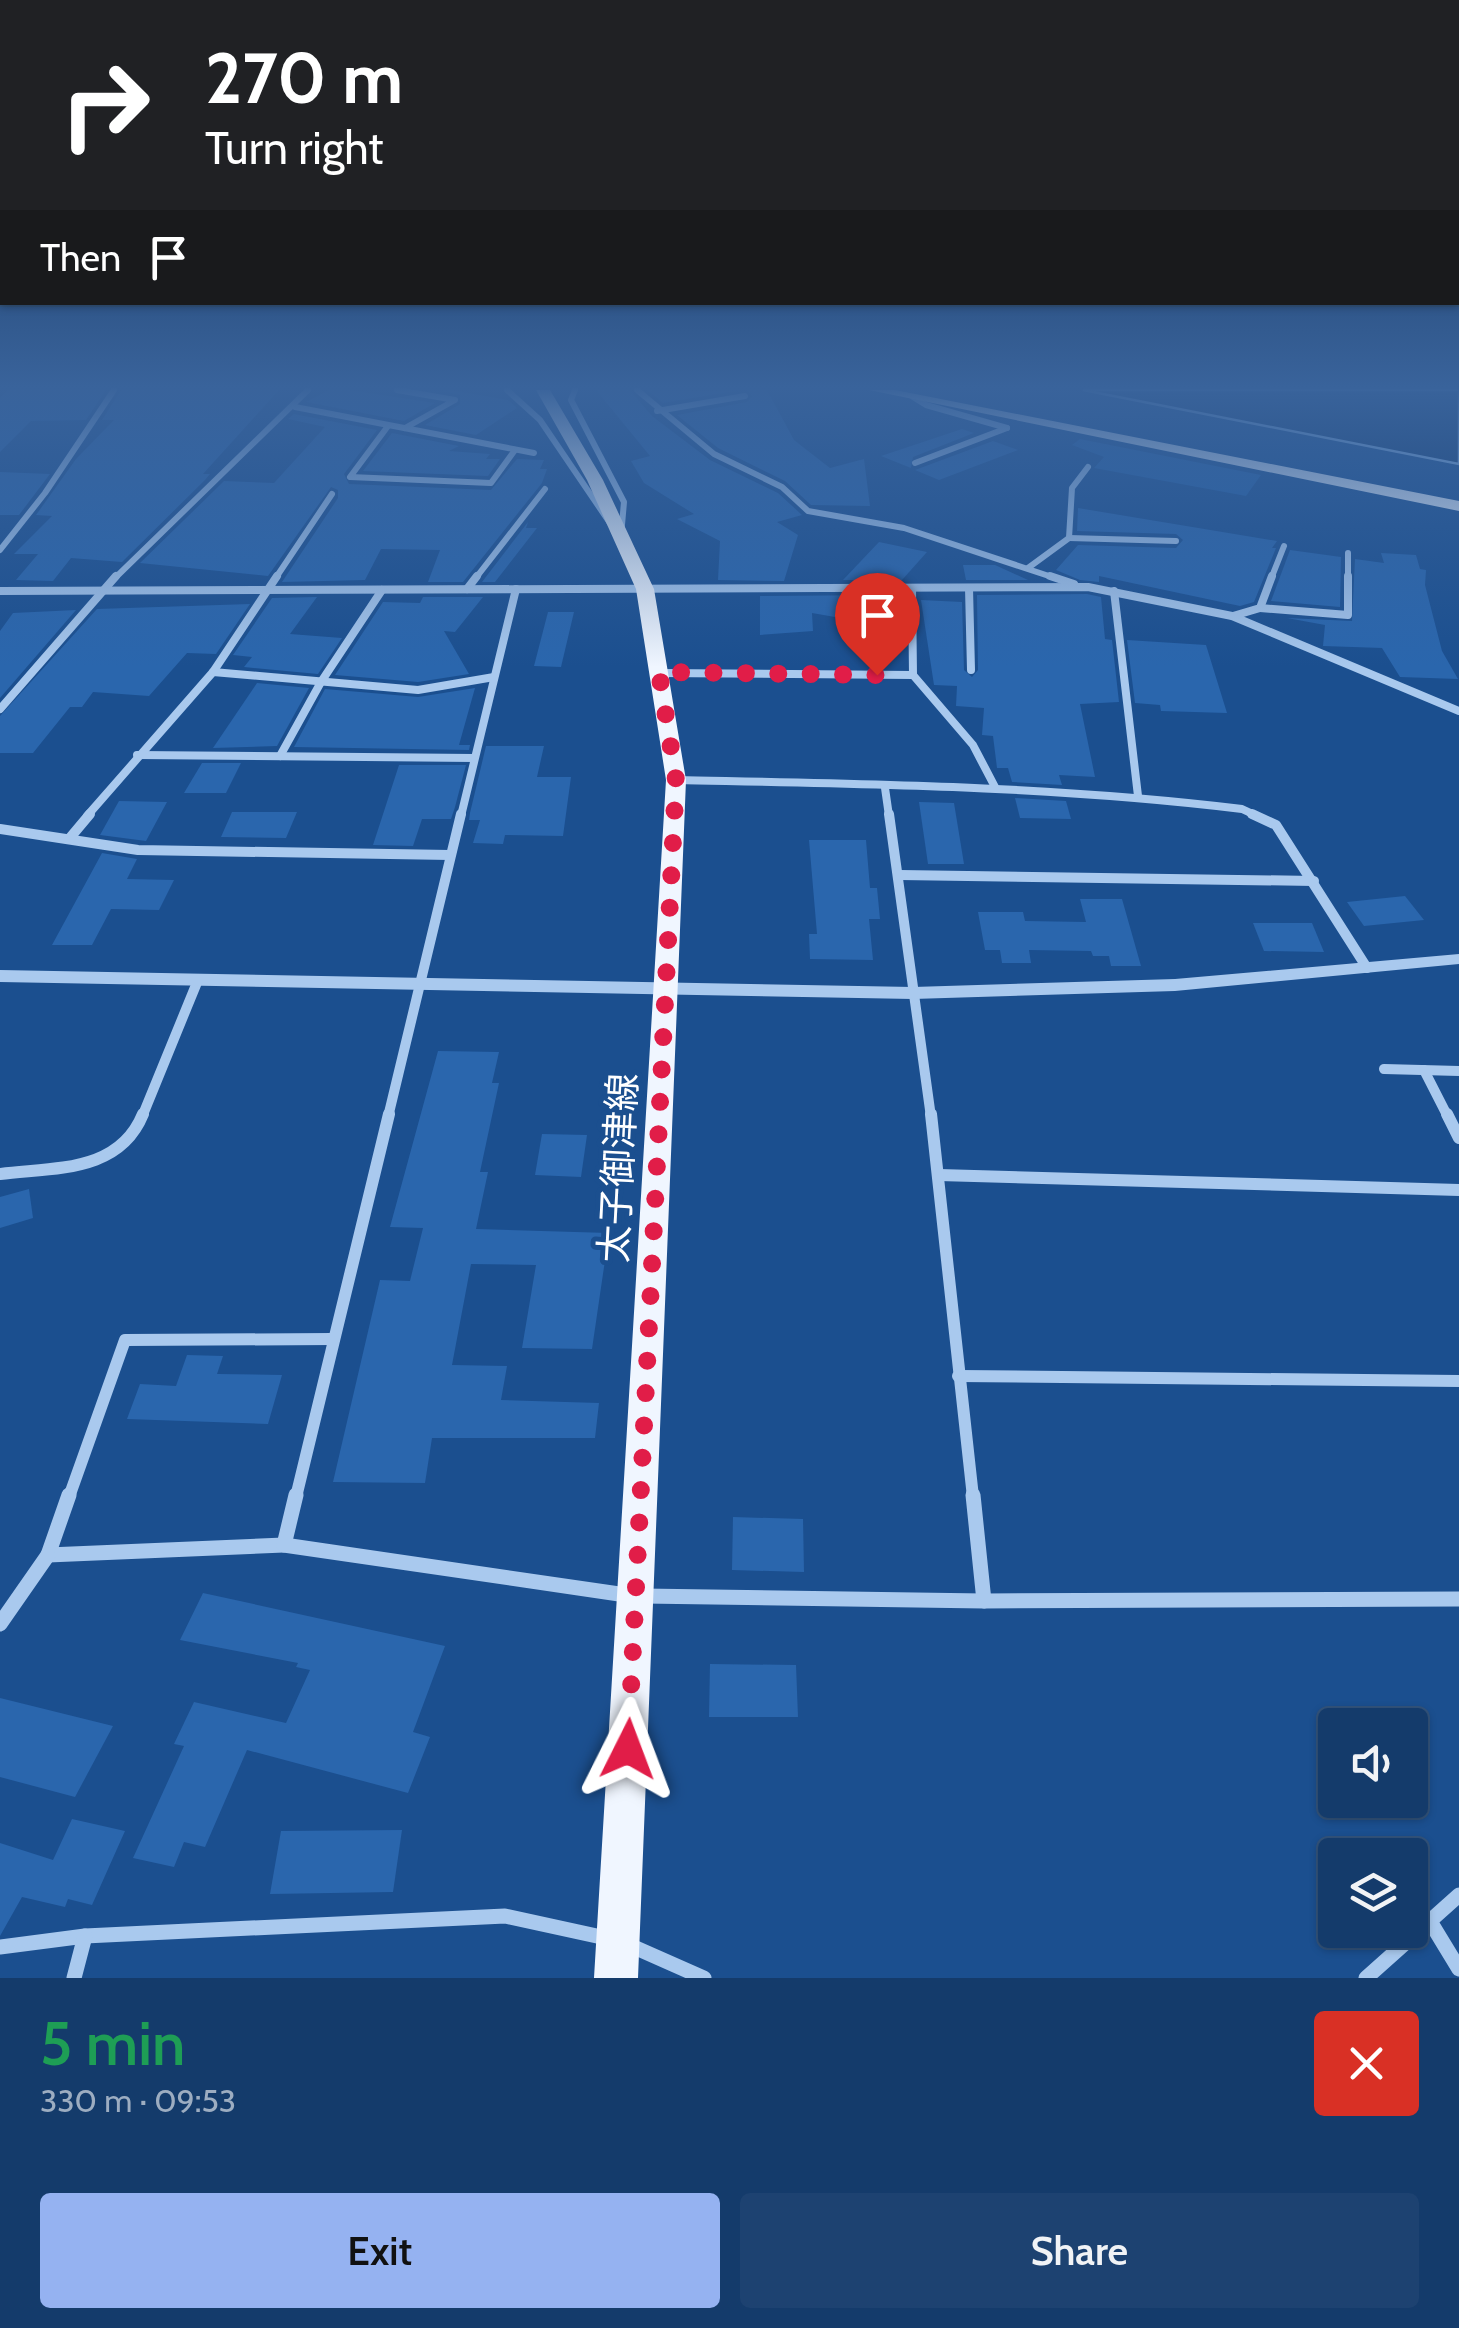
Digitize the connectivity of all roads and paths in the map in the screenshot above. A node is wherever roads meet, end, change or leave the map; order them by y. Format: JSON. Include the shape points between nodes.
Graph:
{"nodes":[{"id":1,"x":52,"y":482,"type":"edge"},
{"id":2,"x":216,"y":482,"type":"edge"},
{"id":3,"x":461,"y":482,"type":"edge"},
{"id":4,"x":492,"y":482,"type":"edge"},
{"id":5,"x":578,"y":482,"type":"edge"},
{"id":6,"x":596,"y":482,"type":"edge"},
{"id":7,"x":613,"y":482,"type":"edge"},
{"id":8,"x":772,"y":482,"type":"edge"},
{"id":9,"x":1076,"y":482,"type":"edge"},
{"id":10,"x":1340,"y":482,"type":"edge"},
{"id":11,"x":544,"y":489,"type":"dead end"},
{"id":12,"x":332,"y":494,"type":"dead end"},
{"id":13,"x":1459,"y":506,"type":"edge"},
{"id":14,"x":621,"y":536,"type":"junction"},
{"id":15,"x":1068,"y":538,"type":"junction"},
{"id":16,"x":1176,"y":541,"type":"dead end"},
{"id":17,"x":1284,"y":546,"type":"dead end"},
{"id":18,"x":0,"y":550,"type":"edge"},
{"id":19,"x":1348,"y":553,"type":"dead end"},
{"id":20,"x":1028,"y":568,"type":"junction"},
{"id":21,"x":1088,"y":587,"type":"junction"},
{"id":22,"x":912,"y":588,"type":"junction"},
{"id":23,"x":970,"y":588,"type":"junction"},
{"id":24,"x":467,"y":589,"type":"junction"},
{"id":25,"x":516,"y":589,"type":"junction"},
{"id":26,"x":645,"y":589,"type":"junction"},
{"id":27,"x":269,"y":590,"type":"junction"},
{"id":28,"x":382,"y":590,"type":"junction"},
{"id":29,"x":1114,"y":590,"type":"junction"},
{"id":30,"x":0,"y":591,"type":"edge"},
{"id":31,"x":101,"y":592,"type":"junction"},
{"id":32,"x":1260,"y":608,"type":"junction"},
{"id":33,"x":1232,"y":616,"type":"junction"},
{"id":34,"x":971,"y":670,"type":"dead end"},
{"id":35,"x":212,"y":672,"type":"junction"},
{"id":36,"x":659,"y":672,"type":"junction"},
{"id":37,"x":914,"y":675,"type":"junction"},
{"id":38,"x":494,"y":677,"type":"junction"},
{"id":39,"x":320,"y":682,"type":"junction"},
{"id":40,"x":0,"y":709,"type":"edge"},
{"id":41,"x":1459,"y":710,"type":"edge"},
{"id":42,"x":136,"y":754,"type":"junction"},
{"id":43,"x":280,"y":756,"type":"junction"},
{"id":44,"x":474,"y":758,"type":"junction"},
{"id":45,"x":676,"y":780,"type":"junction"},
{"id":46,"x":995,"y":787,"type":"junction"},
{"id":47,"x":885,"y":788,"type":"junction"},
{"id":48,"x":1138,"y":796,"type":"junction"},
{"id":49,"x":0,"y":828,"type":"edge"},
{"id":50,"x":68,"y":839,"type":"junction"},
{"id":51,"x":450,"y":854,"type":"junction"},
{"id":52,"x":900,"y":876,"type":"junction"},
{"id":53,"x":1314,"y":881,"type":"junction"},
{"id":54,"x":1459,"y":959,"type":"edge"},
{"id":55,"x":1367,"y":968,"type":"junction"},
{"id":56,"x":0,"y":976,"type":"edge"},
{"id":57,"x":198,"y":980,"type":"junction"},
{"id":58,"x":418,"y":983,"type":"junction"},
{"id":59,"x":668,"y":986,"type":"junction"},
{"id":60,"x":913,"y":993,"type":"junction"},
{"id":61,"x":1384,"y":1069,"type":"dead end"},
{"id":62,"x":1424,"y":1070,"type":"junction"},
{"id":63,"x":1459,"y":1071,"type":"edge"},
{"id":64,"x":1459,"y":1138,"type":"edge"},
{"id":65,"x":0,"y":1174,"type":"edge"},
{"id":66,"x":938,"y":1175,"type":"junction"},
{"id":67,"x":1459,"y":1190,"type":"edge"},
{"id":68,"x":334,"y":1339,"type":"junction"},
{"id":69,"x":958,"y":1376,"type":"junction"},
{"id":70,"x":1459,"y":1381,"type":"edge"},
{"id":71,"x":284,"y":1545,"type":"junction"},
{"id":72,"x":48,"y":1555,"type":"junction"},
{"id":73,"x":636,"y":1596,"type":"junction"},
{"id":74,"x":1459,"y":1599,"type":"edge"},
{"id":75,"x":984,"y":1601,"type":"junction"},
{"id":76,"x":0,"y":1624,"type":"edge"},
{"id":77,"x":1459,"y":1895,"type":"edge"},
{"id":78,"x":1431,"y":1923,"type":"junction"},
{"id":79,"x":85,"y":1936,"type":"junction"},
{"id":80,"x":618,"y":1940,"type":"junction"},
{"id":81,"x":0,"y":1946,"type":"edge"},
{"id":82,"x":1459,"y":1969,"type":"edge"},
{"id":83,"x":74,"y":1978,"type":"edge"},
{"id":84,"x":616,"y":1978,"type":"edge"},
{"id":85,"x":704,"y":1978,"type":"edge"},
{"id":86,"x":1366,"y":1978,"type":"edge"}],
"edges":[{"from":1,"to":18,"type":"street"},
{"from":2,"to":31,"type":"street"},
{"from":3,"to":4,"type":"street"},
{"from":5,"to":14,"type":"street"},
{"from":6,"to":14,"type":"main road","name":"太子御津線"},
{"from":7,"to":14,"type":"street","via":[[624,502]]},
{"from":8,"to":20,"type":"street","via":[[808,511],[904,528]]},
{"from":9,"to":15,"type":"street"},
{"from":10,"to":13,"type":"main road"},
{"from":11,"to":24,"type":"street"},
{"from":12,"to":27,"type":"street"},
{"from":14,"to":26,"type":"main road","name":"太子御津線"},
{"from":15,"to":16,"type":"street"},
{"from":15,"to":20,"type":"street"},
{"from":17,"to":32,"type":"street"},
{"from":19,"to":32,"type":"street","via":[[1348,615]]},
{"from":20,"to":21,"type":"street"},
{"from":21,"to":23,"type":"street"},
{"from":21,"to":29,"type":"street"},
{"from":22,"to":23,"type":"street"},
{"from":22,"to":26,"type":"street"},
{"from":22,"to":37,"type":"street"},
{"from":23,"to":34,"type":"street"},
{"from":24,"to":25,"type":"street"},
{"from":24,"to":28,"type":"street"},
{"from":25,"to":26,"type":"street"},
{"from":25,"to":38,"type":"street"},
{"from":26,"to":36,"type":"main road","name":"太子御津線"},
{"from":27,"to":28,"type":"street"},
{"from":27,"to":31,"type":"street"},
{"from":27,"to":35,"type":"street"},
{"from":28,"to":39,"type":"street"},
{"from":29,"to":33,"type":"street"},
{"from":29,"to":48,"type":"street"},
{"from":30,"to":31,"type":"street"},
{"from":31,"to":40,"type":"street"},
{"from":32,"to":33,"type":"street"},
{"from":33,"to":41,"type":"street"},
{"from":35,"to":39,"type":"street"},
{"from":35,"to":42,"type":"street"},
{"from":36,"to":37,"type":"street"},
{"from":36,"to":45,"type":"main road","name":"太子御津線"},
{"from":37,"to":46,"type":"street","via":[[973,744]]},
{"from":38,"to":39,"type":"street","via":[[418,690]]},
{"from":38,"to":44,"type":"street"},
{"from":39,"to":43,"type":"street"},
{"from":42,"to":43,"type":"street"},
{"from":42,"to":50,"type":"street"},
{"from":43,"to":44,"type":"street"},
{"from":44,"to":51,"type":"street"},
{"from":45,"to":47,"type":"street"},
{"from":45,"to":59,"type":"main road","name":"太子御津線"},
{"from":46,"to":47,"type":"street"},
{"from":46,"to":48,"type":"street"},
{"from":47,"to":52,"type":"street"},
{"from":48,"to":53,"type":"street","via":[[1242,809],[1276,825]]},
{"from":49,"to":50,"type":"street"},
{"from":50,"to":51,"type":"street","via":[[138,850]]},
{"from":51,"to":58,"type":"street"},
{"from":52,"to":53,"type":"street"},
{"from":52,"to":60,"type":"street"},
{"from":53,"to":55,"type":"street"},
{"from":54,"to":55,"type":"street"},
{"from":55,"to":60,"type":"street","via":[[1175,985]]},
{"from":56,"to":57,"type":"street"},
{"from":57,"to":58,"type":"street"},
{"from":57,"to":65,"type":"street","via":[[134,1136],[100,1162]]},
{"from":58,"to":59,"type":"street"},
{"from":58,"to":68,"type":"street"},
{"from":59,"to":60,"type":"street"},
{"from":59,"to":73,"type":"main road","name":"太子御津線"},
{"from":60,"to":66,"type":"street"},
{"from":61,"to":62,"type":"street"},
{"from":62,"to":63,"type":"street"},
{"from":62,"to":64,"type":"street"},
{"from":66,"to":67,"type":"street"},
{"from":66,"to":69,"type":"street"},
{"from":68,"to":71,"type":"street"},
{"from":68,"to":72,"type":"street","via":[[125,1340]]},
{"from":69,"to":70,"type":"street"},
{"from":69,"to":75,"type":"street"},
{"from":71,"to":72,"type":"street"},
{"from":71,"to":73,"type":"street"},
{"from":72,"to":76,"type":"street"},
{"from":73,"to":75,"type":"street"},
{"from":73,"to":80,"type":"main road","name":"太子御津線"},
{"from":74,"to":75,"type":"street"},
{"from":77,"to":78,"type":"street"},
{"from":78,"to":82,"type":"street"},
{"from":78,"to":86,"type":"street"},
{"from":79,"to":80,"type":"street","via":[[505,1916]]},
{"from":79,"to":81,"type":"street"},
{"from":79,"to":83,"type":"street"},
{"from":80,"to":84,"type":"main road","name":"太子御津線"},
{"from":80,"to":85,"type":"street"}]}
